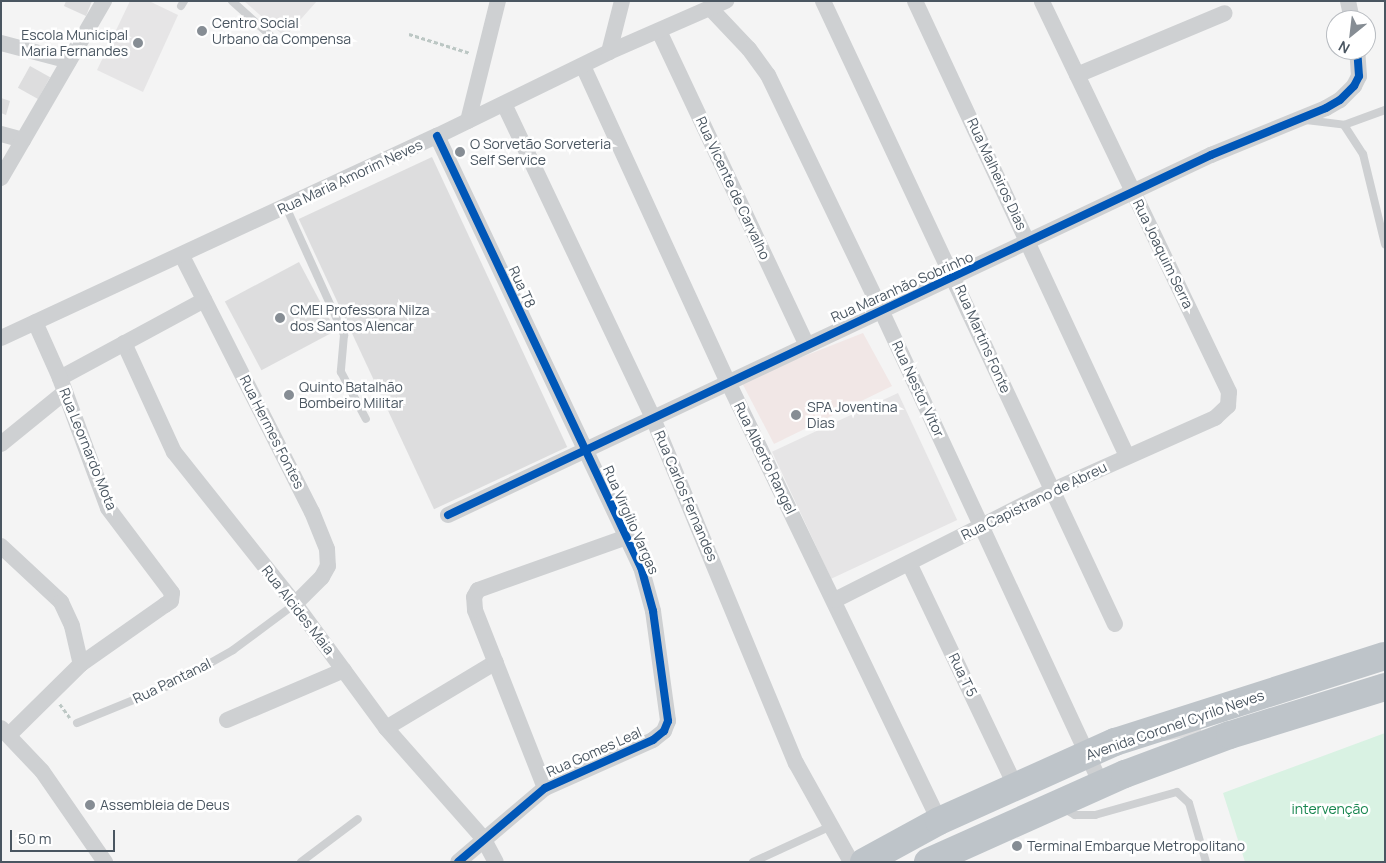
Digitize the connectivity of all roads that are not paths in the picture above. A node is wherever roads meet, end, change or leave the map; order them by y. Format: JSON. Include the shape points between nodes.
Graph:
{"nodes":[{"id":1,"x":104,"y":1,"type":"edge"},
{"id":2,"x":232,"y":1,"type":"edge"},
{"id":3,"x":498,"y":1,"type":"edge"},
{"id":4,"x":622,"y":1,"type":"edge"},
{"id":5,"x":726,"y":1,"type":"edge"},
{"id":6,"x":824,"y":1,"type":"edge"},
{"id":7,"x":916,"y":1,"type":"edge"},
{"id":8,"x":1042,"y":1,"type":"edge"},
{"id":9,"x":711,"y":9,"type":"junction"},
{"id":10,"x":1225,"y":13,"type":"dead end"},
{"id":11,"x":659,"y":32,"type":"junction"},
{"id":12,"x":272,"y":37,"type":"dead end"},
{"id":13,"x":1,"y":43,"type":"edge"},
{"id":14,"x":610,"y":52,"type":"junction"},
{"id":15,"x":1358,"y":60,"type":"edge"},
{"id":16,"x":69,"y":61,"type":"junction"},
{"id":17,"x":583,"y":66,"type":"junction"},
{"id":18,"x":1077,"y":75,"type":"junction"},
{"id":19,"x":504,"y":104,"type":"junction"},
{"id":20,"x":1385,"y":110,"type":"edge"},
{"id":21,"x":1296,"y":119,"type":"junction"},
{"id":22,"x":468,"y":121,"type":"junction"},
{"id":23,"x":1344,"y":125,"type":"junction"},
{"id":24,"x":1,"y":134,"type":"edge"},
{"id":25,"x":437,"y":136,"type":"junction"},
{"id":26,"x":23,"y":140,"type":"junction"},
{"id":27,"x":1,"y":178,"type":"edge"},
{"id":28,"x":1134,"y":193,"type":"junction"},
{"id":29,"x":286,"y":207,"type":"junction"},
{"id":30,"x":1030,"y":242,"type":"junction"},
{"id":31,"x":1385,"y":244,"type":"edge"},
{"id":32,"x":182,"y":256,"type":"junction"},
{"id":33,"x":955,"y":277,"type":"junction"},
{"id":34,"x":204,"y":300,"type":"junction"},
{"id":35,"x":881,"y":310,"type":"junction"},
{"id":36,"x":34,"y":322,"type":"junction"},
{"id":37,"x":1,"y":338,"type":"edge"},
{"id":38,"x":124,"y":343,"type":"junction"},
{"id":39,"x":807,"y":345,"type":"junction"},
{"id":40,"x":728,"y":382,"type":"junction"},
{"id":41,"x":62,"y":385,"type":"junction"},
{"id":42,"x":1229,"y":400,"type":"joint"},
{"id":43,"x":652,"y":416,"type":"junction"},
{"id":44,"x":366,"y":419,"type":"dead end"},
{"id":45,"x":1,"y":444,"type":"edge"},
{"id":46,"x":585,"y":449,"type":"junction"},
{"id":47,"x":1127,"y":456,"type":"junction"},
{"id":48,"x":1051,"y":491,"type":"junction"},
{"id":49,"x":448,"y":515,"type":"dead end"},
{"id":50,"x":980,"y":526,"type":"junction"},
{"id":51,"x":627,"y":537,"type":"junction"},
{"id":52,"x":1,"y":546,"type":"edge"},
{"id":53,"x":909,"y":563,"type":"junction"},
{"id":54,"x":835,"y":600,"type":"junction"},
{"id":55,"x":295,"y":604,"type":"junction"},
{"id":56,"x":1115,"y":624,"type":"dead end"},
{"id":57,"x":1385,"y":656,"type":"edge"},
{"id":58,"x":496,"y":662,"type":"junction"},
{"id":59,"x":81,"y":664,"type":"junction"},
{"id":60,"x":344,"y":670,"type":"junction"},
{"id":61,"x":1385,"y":687,"type":"edge"},
{"id":62,"x":227,"y":720,"type":"dead end"},
{"id":63,"x":668,"y":721,"type":"joint"},
{"id":64,"x":77,"y":723,"type":"road end"},
{"id":65,"x":386,"y":728,"type":"junction"},
{"id":66,"x":6,"y":731,"type":"edge"},
{"id":67,"x":1088,"y":753,"type":"junction"},
{"id":68,"x":1101,"y":784,"type":"junction"},
{"id":69,"x":1016,"y":787,"type":"junction"},
{"id":70,"x":545,"y":788,"type":"junction"},
{"id":71,"x":1058,"y":803,"type":"junction"},
{"id":72,"x":358,"y":819,"type":"dead end"},
{"id":73,"x":939,"y":821,"type":"junction"},
{"id":74,"x":830,"y":827,"type":"junction"},
{"id":75,"x":483,"y":838,"type":"junction"},
{"id":76,"x":105,"y":862,"type":"edge"},
{"id":77,"x":300,"y":862,"type":"edge"},
{"id":78,"x":458,"y":862,"type":"edge"},
{"id":79,"x":496,"y":862,"type":"edge"},
{"id":80,"x":752,"y":862,"type":"edge"},
{"id":81,"x":851,"y":862,"type":"edge"},
{"id":82,"x":864,"y":862,"type":"edge"},
{"id":83,"x":928,"y":862,"type":"edge"},
{"id":84,"x":1206,"y":862,"type":"edge"}],
"edges":[{"from":1,"to":16,"type":"street"},
{"from":2,"to":12,"type":"lane"},
{"from":3,"to":22,"type":"street"},
{"from":4,"to":14,"type":"street"},
{"from":5,"to":9,"type":"street","name":"Rua Maria Amorim Neves"},
{"from":6,"to":33,"type":"street","name":"Rua Martins Fonte"},
{"from":7,"to":30,"type":"street","name":"Rua Malheiros Dias"},
{"from":8,"to":18,"type":"street","name":"Rua Joaquim Serra"},
{"from":9,"to":11,"type":"street","name":"Rua Maria Amorim Neves"},
{"from":9,"to":35,"type":"street","name":"Rua Nestor Vitor","via":[[749,49],[768,75]]},
{"from":10,"to":18,"type":"street"},
{"from":11,"to":14,"type":"street","name":"Rua Maria Amorim Neves"},
{"from":11,"to":39,"type":"street","name":"Rua Vicente de Carvalho"},
{"from":13,"to":16,"type":"street"},
{"from":14,"to":17,"type":"street","name":"Rua Maria Amorim Neves"},
{"from":15,"to":21,"type":"street","name":"Rua Maranhão Sobrinho","via":[[1359,76],[1349,92],[1340,100]]},
{"from":16,"to":26,"type":"street"},
{"from":17,"to":19,"type":"street","name":"Rua Maria Amorim Neves"},
{"from":17,"to":40,"type":"street","name":"Rua Alberto Rangel"},
{"from":18,"to":28,"type":"street","name":"Rua Joaquim Serra"},
{"from":19,"to":22,"type":"street","name":"Rua Maria Amorim Neves"},
{"from":19,"to":43,"type":"street","name":"Rua Carlos Fernandes"},
{"from":20,"to":23,"type":"lane"},
{"from":21,"to":23,"type":"lane"},
{"from":21,"to":28,"type":"street","name":"Rua Maranhão Sobrinho","via":[[1210,155]]},
{"from":22,"to":25,"type":"street","name":"Rua Maria Amorim Neves"},
{"from":23,"to":31,"type":"lane","via":[[1363,154]]},
{"from":24,"to":26,"type":"street"},
{"from":25,"to":29,"type":"street","name":"Rua Maria Amorim Neves"},
{"from":25,"to":46,"type":"street","name":"Rua T8"},
{"from":26,"to":27,"type":"street"},
{"from":28,"to":30,"type":"street","name":"Rua Maranhão Sobrinho"},
{"from":28,"to":42,"type":"street","name":"Rua Joaquim Serra","via":[[1229,392]]},
{"from":29,"to":32,"type":"street","name":"Rua Maria Amorim Neves"},
{"from":29,"to":44,"type":"lane","via":[[344,336],[341,372]]},
{"from":30,"to":33,"type":"street","name":"Rua Maranhão Sobrinho"},
{"from":30,"to":47,"type":"street","name":"Rua Malheiros Dias"},
{"from":32,"to":34,"type":"street","name":"Rua Hermes Fontes"},
{"from":32,"to":36,"type":"street","name":"Rua Maria Amorim Neves"},
{"from":33,"to":35,"type":"street","name":"Rua Maranhão Sobrinho"},
{"from":33,"to":48,"type":"street","name":"Rua Martins Fonte"},
{"from":34,"to":38,"type":"street"},
{"from":34,"to":55,"type":"street","name":"Rua Hermes Fontes","via":[[312,512],[327,549],[328,566],[322,577]]},
{"from":35,"to":39,"type":"street","name":"Rua Maranhão Sobrinho"},
{"from":35,"to":50,"type":"street","name":"Rua Nestor Vitor"},
{"from":36,"to":37,"type":"street","name":"Rua Maria Amorim Neves"},
{"from":36,"to":41,"type":"street","name":"Rua Leornardo Mota"},
{"from":38,"to":41,"type":"street"},
{"from":38,"to":55,"type":"street","name":"Rua Alcides Maia","via":[[174,452]]},
{"from":39,"to":40,"type":"street","name":"Rua Maranhão Sobrinho"},
{"from":40,"to":43,"type":"street","name":"Rua Maranhão Sobrinho"},
{"from":40,"to":54,"type":"street","name":"Rua Alberto Rangel"},
{"from":41,"to":45,"type":"street"},
{"from":41,"to":59,"type":"street","name":"Rua Leornardo Mota","via":[[108,508],[172,593],[171,601],[165,606]]},
{"from":42,"to":47,"type":"street","name":"Rua Capistrano de Abreu","via":[[1215,418]]},
{"from":43,"to":46,"type":"street","name":"Rua Maranhão Sobrinho"},
{"from":43,"to":74,"type":"street","name":"Rua Carlos Fernandes","via":[[796,763]]},
{"from":46,"to":49,"type":"street","name":"Rua Maranhão Sobrinho"},
{"from":46,"to":51,"type":"street","name":"Rua Virgílio Vargas"},
{"from":47,"to":48,"type":"street","name":"Rua Capistrano de Abreu"},
{"from":48,"to":50,"type":"street","name":"Rua Capistrano de Abreu"},
{"from":48,"to":56,"type":"street","name":"Rua Martins Fonte"},
{"from":50,"to":53,"type":"street","name":"Rua Capistrano de Abreu"},
{"from":50,"to":67,"type":"street","name":"Rua Nestor Vitor"},
{"from":51,"to":58,"type":"street","via":[[478,590],[474,597],[476,610]]},
{"from":51,"to":63,"type":"street","name":"Rua Virgílio Vargas","via":[[648,591],[662,664]]},
{"from":52,"to":59,"type":"street","via":[[61,602],[72,626]]},
{"from":53,"to":54,"type":"street","name":"Rua Capistrano de Abreu"},
{"from":53,"to":69,"type":"street","name":"Rua T 5"},
{"from":54,"to":73,"type":"street","name":"Rua Alberto Rangel"},
{"from":55,"to":60,"type":"street","name":"Rua Alcides Maia"},
{"from":55,"to":64,"type":"lane","name":"Rua Pantanal","via":[[234,650],[175,683]]},
{"from":57,"to":67,"type":"highway","name":"Avenida Coronel Cyrilo Neves"},
{"from":58,"to":65,"type":"street"},
{"from":58,"to":70,"type":"street"},
{"from":59,"to":66,"type":"street"},
{"from":60,"to":62,"type":"street"},
{"from":60,"to":65,"type":"street","name":"Rua Alcides Maia"},
{"from":61,"to":68,"type":"highway","name":"Avenida Coronel Cyrilo Neves","via":[[1230,735]]},
{"from":63,"to":70,"type":"street","name":"Rua Gomes Leal","via":[[661,736],[654,740]]},
{"from":65,"to":75,"type":"street","name":"Rua Alcides Maia"},
{"from":66,"to":76,"type":"street","via":[[42,771]]},
{"from":67,"to":68,"type":"street","name":"Rua Nestor Vitor"},
{"from":67,"to":69,"type":"highway","name":"Avenida Coronel Cyrilo Neves"},
{"from":68,"to":71,"type":"highway","name":"Avenida Coronel Cyrilo Neves"},
{"from":69,"to":73,"type":"highway","name":"Avenida Coronel Cyrilo Neves"},
{"from":70,"to":75,"type":"street","name":"Rua Gomes Leal"},
{"from":71,"to":83,"type":"highway","name":"Avenida Coronel Cyrilo Neves"},
{"from":71,"to":84,"type":"lane","via":[[1065,810],[1085,817],[1177,792],[1189,803]]},
{"from":72,"to":77,"type":"lane"},
{"from":73,"to":82,"type":"highway","name":"Avenida Coronel Cyrilo Neves"},
{"from":74,"to":80,"type":"lane"},
{"from":74,"to":81,"type":"street","name":"Rua Carlos Fernandes"},
{"from":75,"to":78,"type":"street","name":"Rua Gomes Leal"},
{"from":75,"to":79,"type":"street","name":"Rua Alcides Maia"}]}
